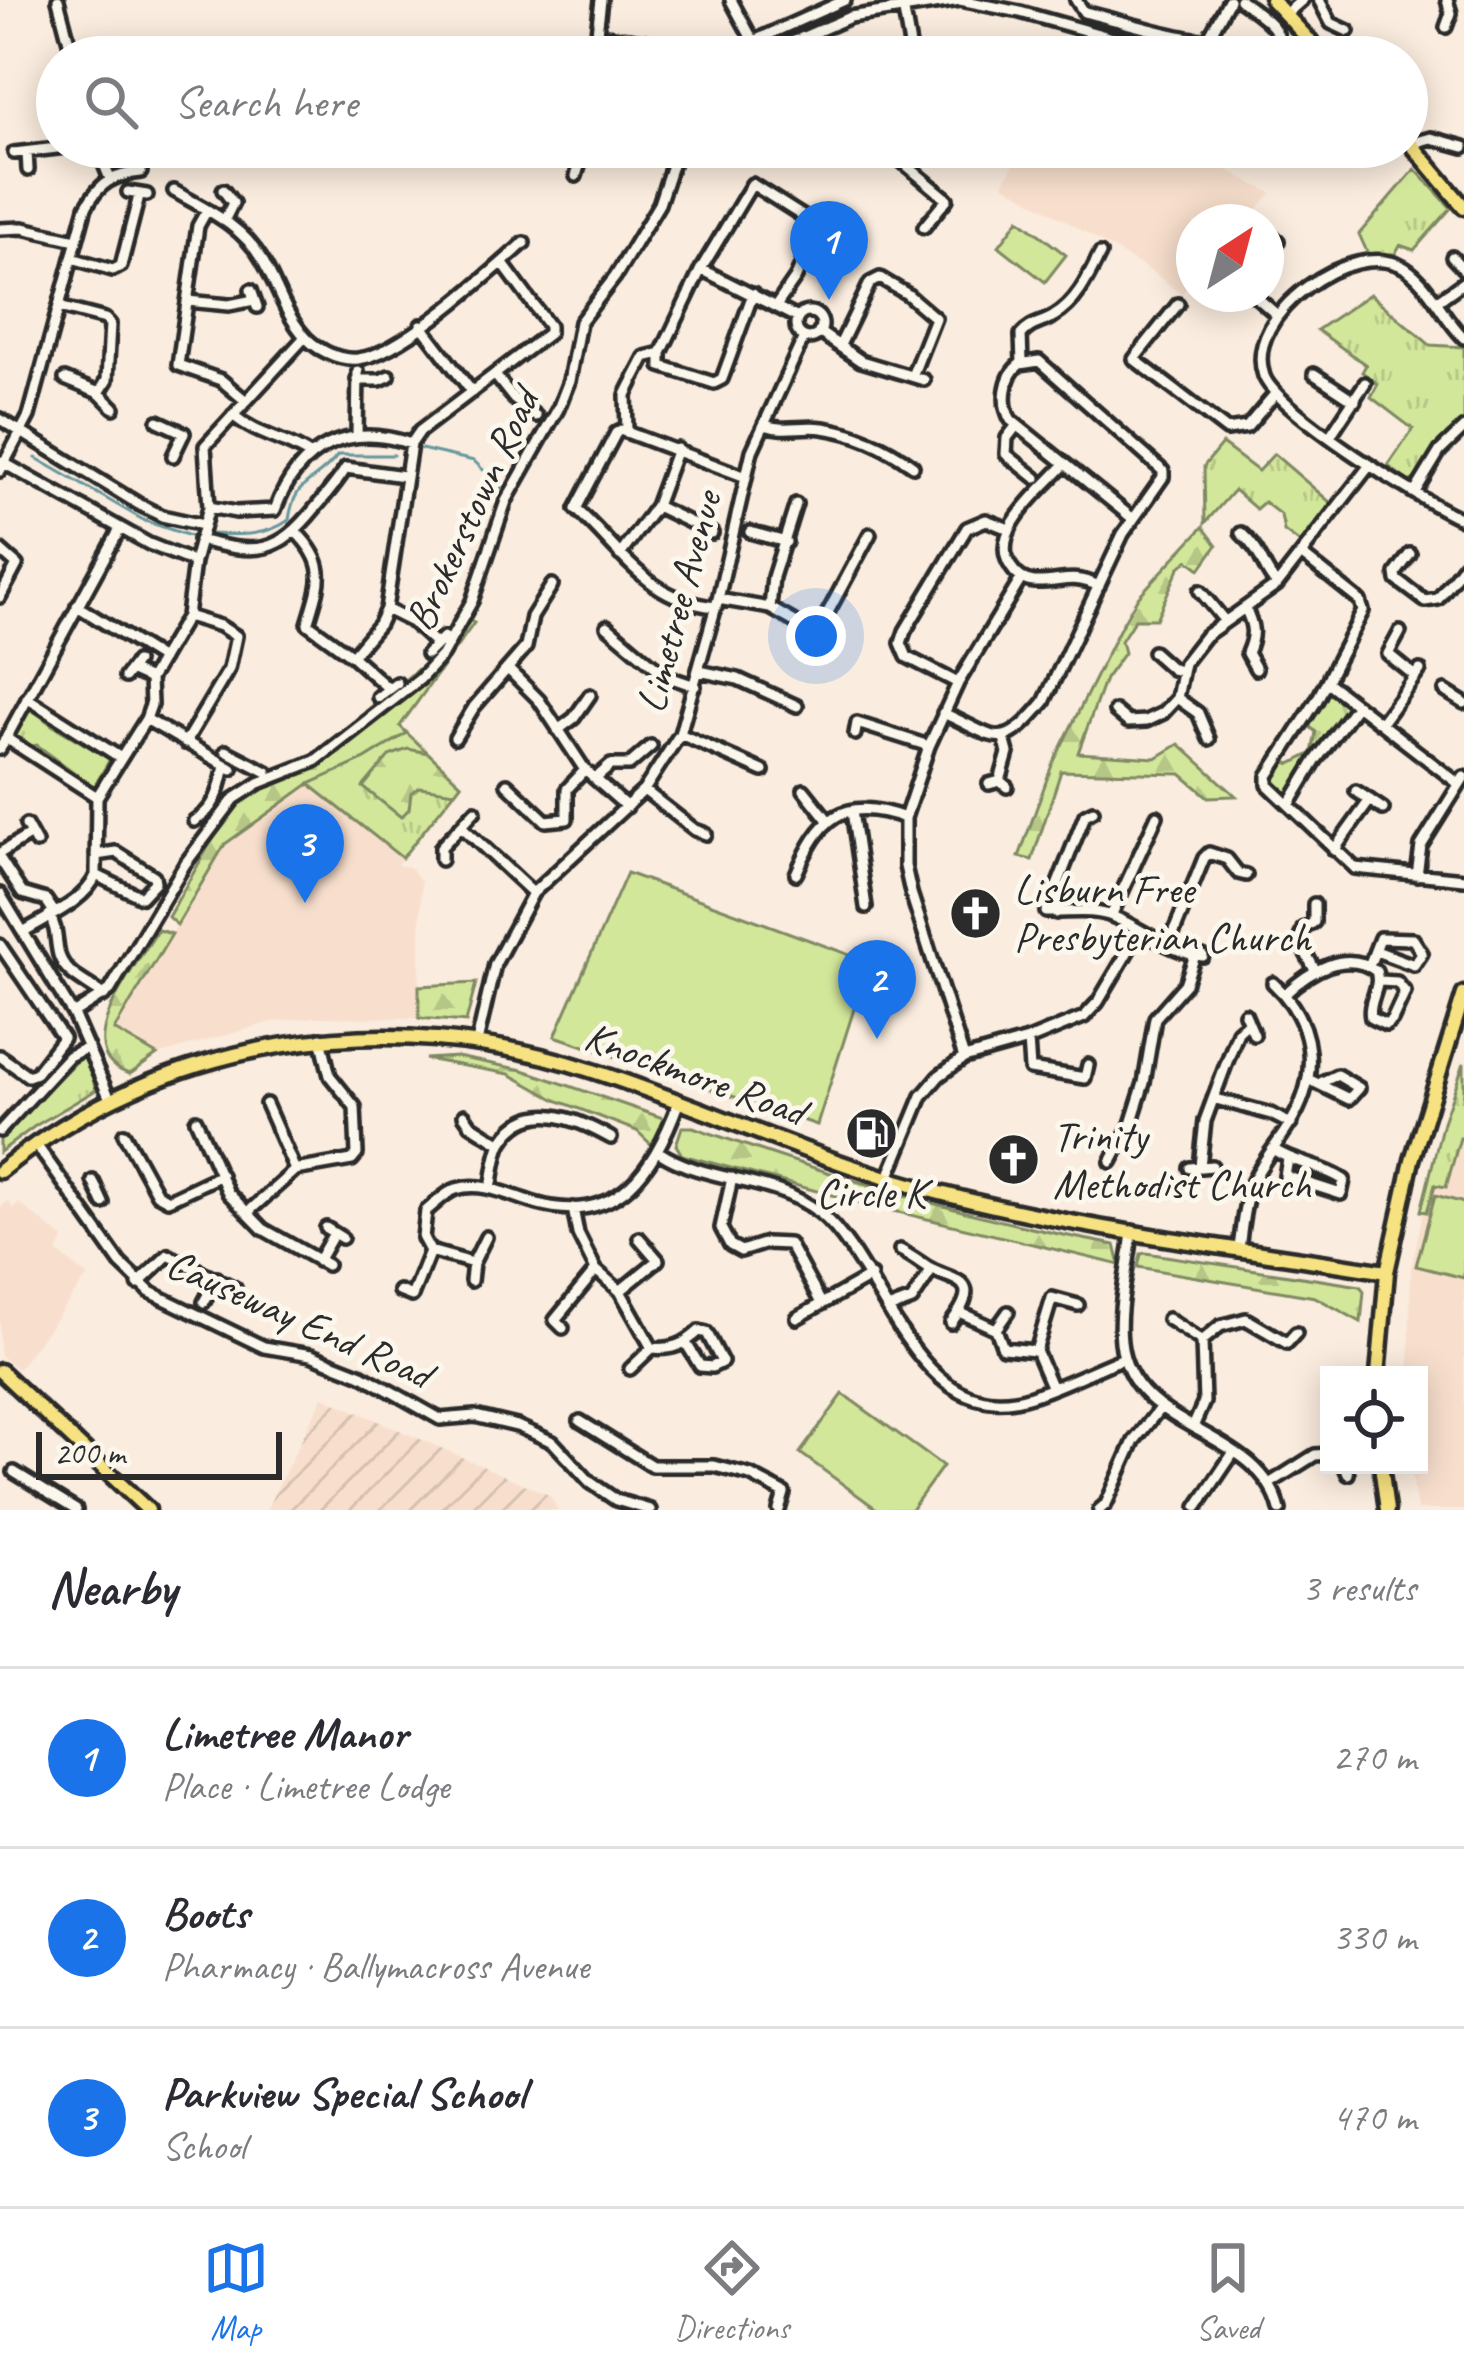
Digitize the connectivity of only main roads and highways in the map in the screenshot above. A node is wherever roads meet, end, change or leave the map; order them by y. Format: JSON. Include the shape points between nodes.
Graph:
{"nodes":[{"id":1,"x":1272,"y":0,"type":"edge"},
{"id":2,"x":1305,"y":36,"type":"edge"},
{"id":3,"x":1428,"y":167,"type":"edge"},
{"id":4,"x":1464,"y":207,"type":"edge"},
{"id":5,"x":1464,"y":994,"type":"edge"},
{"id":6,"x":0,"y":1171,"type":"edge"},
{"id":7,"x":1387,"y":1272,"type":"junction"},
{"id":8,"x":1379,"y":1366,"type":"edge"},
{"id":9,"x":0,"y":1371,"type":"edge"},
{"id":10,"x":1382,"y":1474,"type":"edge"},
{"id":11,"x":148,"y":1510,"type":"edge"},
{"id":12,"x":1387,"y":1510,"type":"edge"}],
"edges":[{"from":1,"to":2,"type":"main road"},
{"from":3,"to":4,"type":"main road"},
{"from":5,"to":7,"type":"main road"},
{"from":6,"to":7,"type":"main road","name":"Knockmore Road","via":[[110,1099],[211,1060],[321,1038],[395,1035],[560,1060],[888,1178],[984,1203]]},
{"from":7,"to":8,"type":"main road"},
{"from":9,"to":11,"type":"main road"},
{"from":10,"to":12,"type":"main road"}]}
